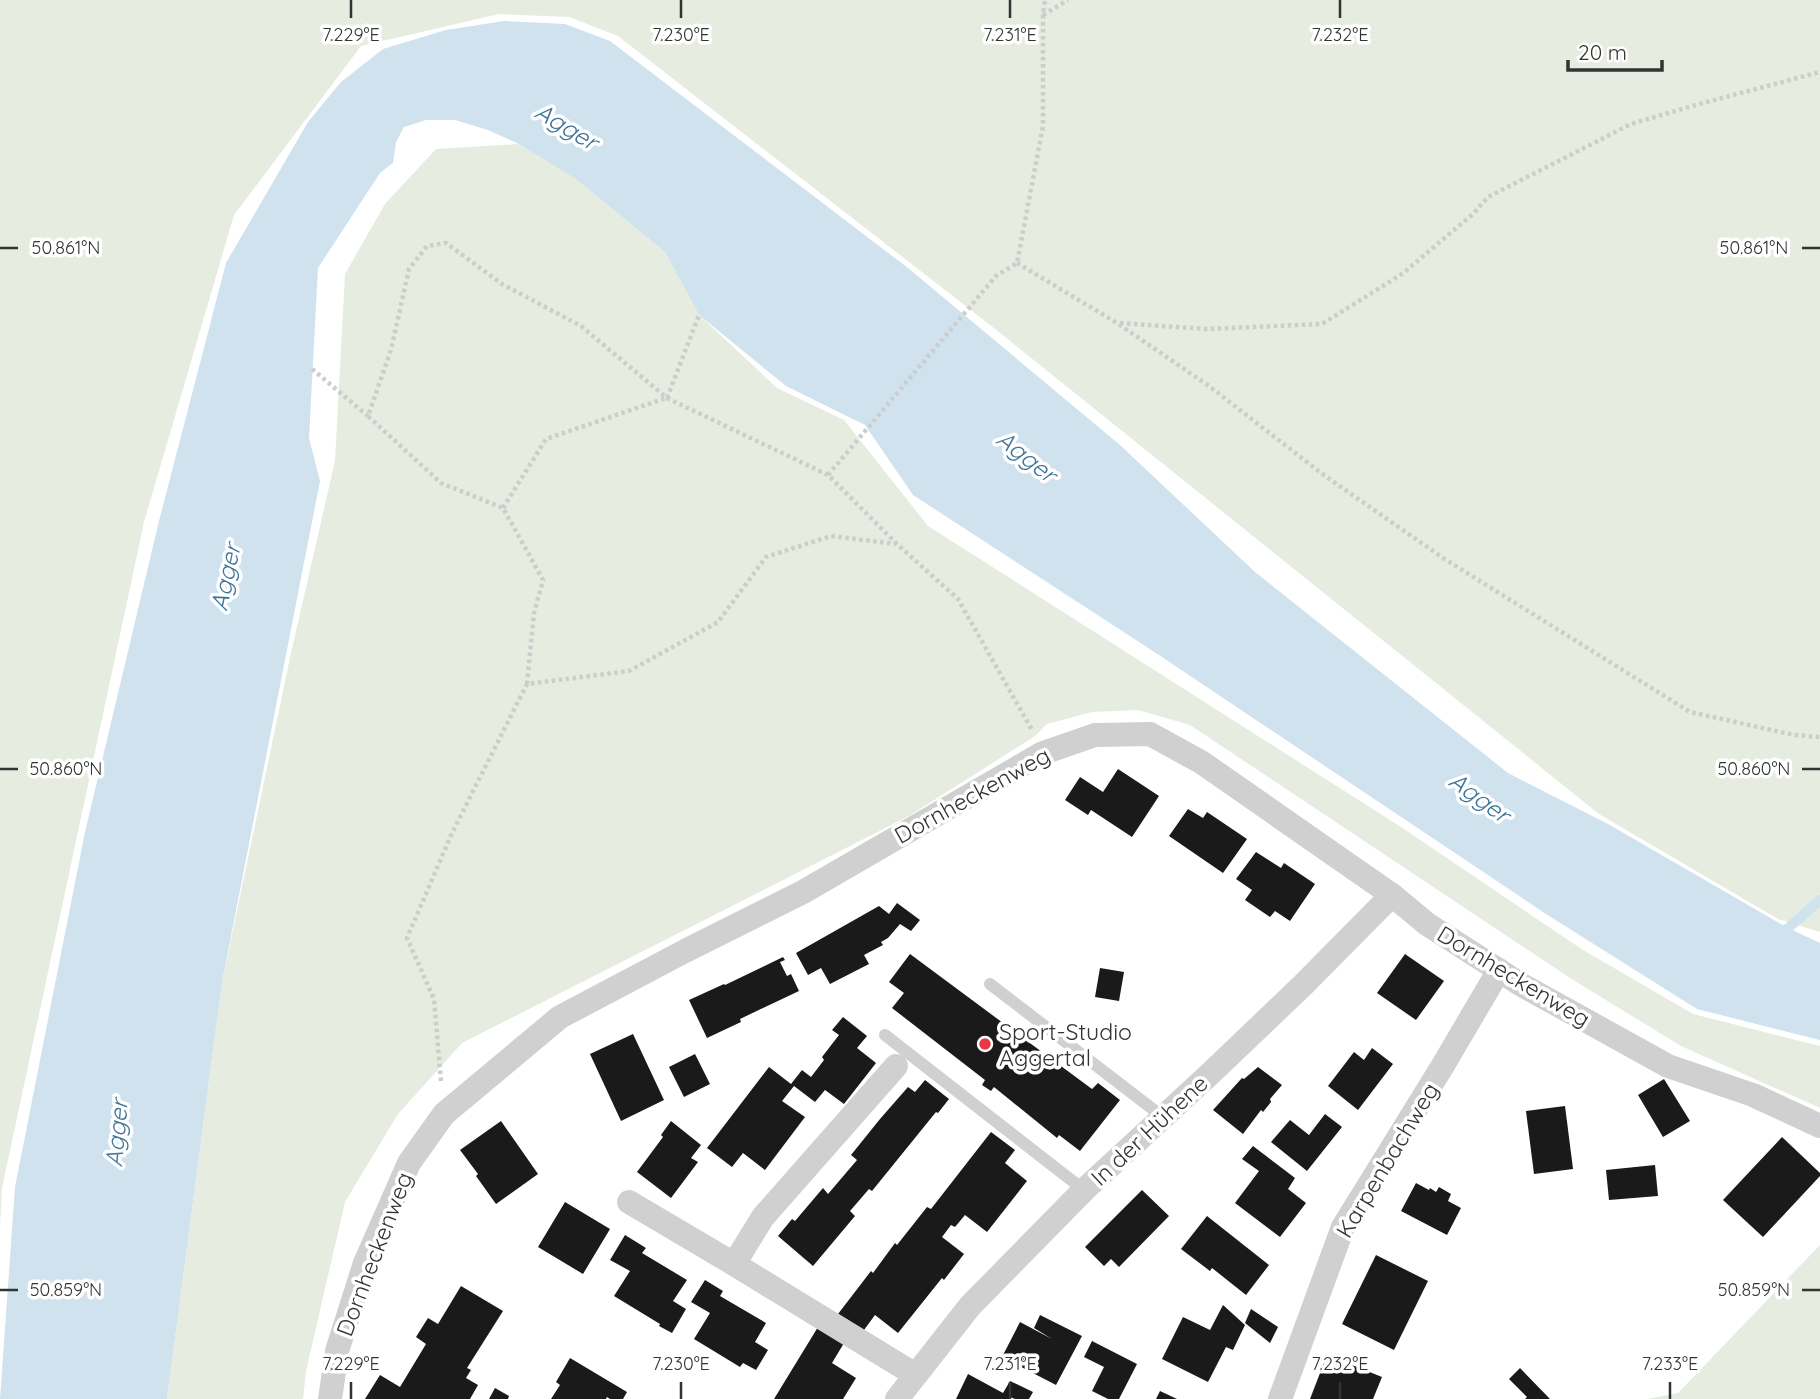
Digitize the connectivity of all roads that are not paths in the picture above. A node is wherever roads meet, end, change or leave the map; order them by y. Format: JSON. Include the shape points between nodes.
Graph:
{"nodes":[{"id":1,"x":1392,"y":895,"type":"junction"},
{"id":2,"x":1499,"y":970,"type":"junction"},
{"id":3,"x":990,"y":984,"type":"dead end"},
{"id":4,"x":886,"y":1035,"type":"dead end"},
{"id":5,"x":896,"y":1066,"type":"dead end"},
{"id":6,"x":1163,"y":1117,"type":"junction"},
{"id":7,"x":1820,"y":1126,"type":"edge"},
{"id":8,"x":1084,"y":1190,"type":"junction"},
{"id":9,"x":629,"y":1202,"type":"dead end"},
{"id":10,"x":734,"y":1264,"type":"junction"},
{"id":11,"x":915,"y":1374,"type":"junction"},
{"id":12,"x":335,"y":1396,"type":"edge"},
{"id":13,"x":897,"y":1399,"type":"edge"},
{"id":14,"x":1280,"y":1399,"type":"edge"}],
"edges":[{"from":1,"to":2,"type":"street","name":"Dornheckenweg","via":[[1427,924]]},
{"from":1,"to":6,"type":"street","name":"In der Hühene"},
{"from":1,"to":12,"type":"street","name":"Dornheckenweg","via":[[1201,762],[1150,734],[1095,735],[1043,753],[803,892],[560,1017],[444,1114],[409,1163],[365,1263],[337,1352]]},
{"from":2,"to":7,"type":"street","name":"Dornheckenweg","via":[[1668,1066],[1753,1094]]},
{"from":2,"to":14,"type":"street","name":"Karpenbachweg","via":[[1343,1227]]},
{"from":3,"to":6,"type":"lane"},
{"from":4,"to":8,"type":"lane"},
{"from":5,"to":10,"type":"street","via":[[763,1217]]},
{"from":6,"to":8,"type":"street","name":"In der Hühene"},
{"from":8,"to":11,"type":"street","name":"In der Hühene","via":[[970,1306]]},
{"from":9,"to":10,"type":"street"},
{"from":10,"to":11,"type":"street"},
{"from":11,"to":13,"type":"street","name":"In der Hühene"}]}
